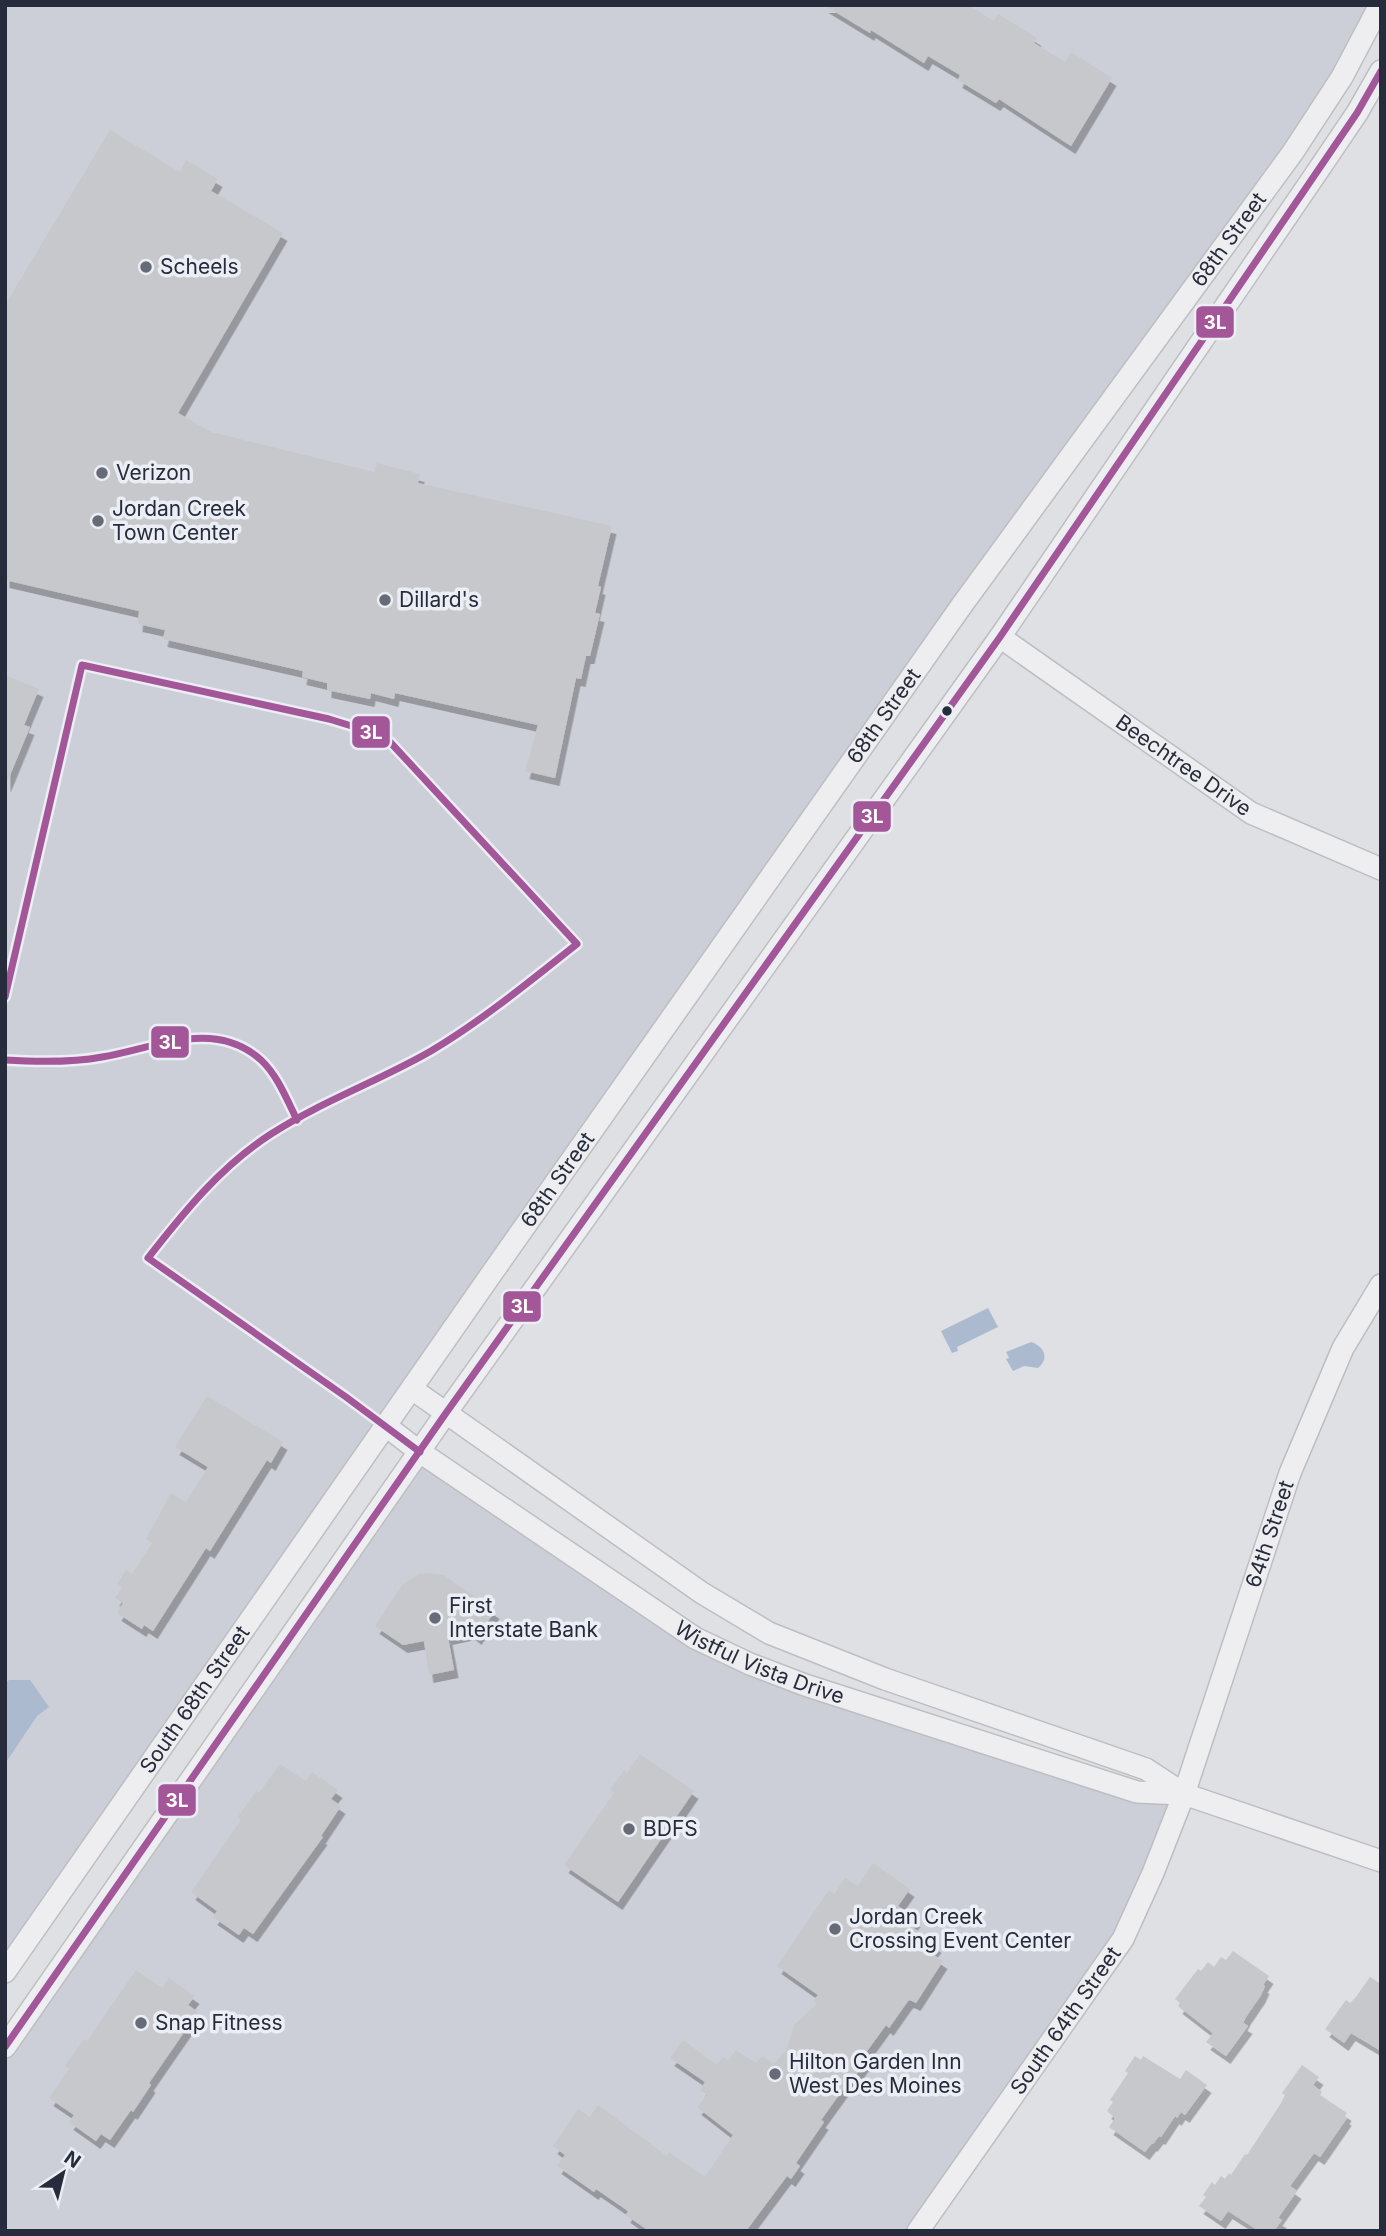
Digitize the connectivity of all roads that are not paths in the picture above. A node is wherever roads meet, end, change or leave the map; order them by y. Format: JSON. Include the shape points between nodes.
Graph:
{"nodes":[{"id":1,"x":1380,"y":5,"type":"edge"},
{"id":2,"x":1381,"y":71,"type":"edge"},
{"id":3,"x":1000,"y":637,"type":"junction"},
{"id":4,"x":1381,"y":869,"type":"edge"},
{"id":5,"x":1381,"y":1285,"type":"edge"},
{"id":6,"x":412,"y":1389,"type":"junction"},
{"id":7,"x":446,"y":1413,"type":"junction"},
{"id":8,"x":386,"y":1426,"type":"junction"},
{"id":9,"x":420,"y":1452,"type":"junction"},
{"id":10,"x":1184,"y":1794,"type":"junction"},
{"id":11,"x":1381,"y":1861,"type":"edge"},
{"id":12,"x":5,"y":1972,"type":"edge"},
{"id":13,"x":5,"y":2047,"type":"edge"},
{"id":14,"x":918,"y":2231,"type":"edge"}],
"edges":[{"from":1,"to":6,"type":"street","name":"68th Street","via":[[1342,77],[1293,152],[962,605]]},
{"from":2,"to":3,"type":"street","name":"68th Street","via":[[1357,113]]},
{"from":3,"to":4,"type":"street","name":"Beechtree Drive","via":[[1251,813]]},
{"from":3,"to":7,"type":"street","name":"68th Street"},
{"from":5,"to":10,"type":"street","name":"64th Street","via":[[1343,1348],[1290,1472]]},
{"from":6,"to":7,"type":"street","name":"Wistful Vista Drive"},
{"from":6,"to":8,"type":"street","name":"68th Street"},
{"from":7,"to":9,"type":"street","name":"68th Street"},
{"from":7,"to":10,"type":"street","name":"Wistful Vista Drive","via":[[702,1593],[769,1633],[885,1679],[1146,1769]]},
{"from":8,"to":9,"type":"street","name":"Wistful Vista Drive"},
{"from":8,"to":12,"type":"street","name":"South 68th Street"},
{"from":9,"to":10,"type":"street","name":"Wistful Vista Drive","via":[[695,1638],[750,1664],[1138,1792]]},
{"from":9,"to":13,"type":"street","name":"South 68th Street"},
{"from":10,"to":11,"type":"street","name":"Wistful Vista Drive"},
{"from":10,"to":14,"type":"street","name":"South 64th Street","via":[[1123,1939]]}]}
